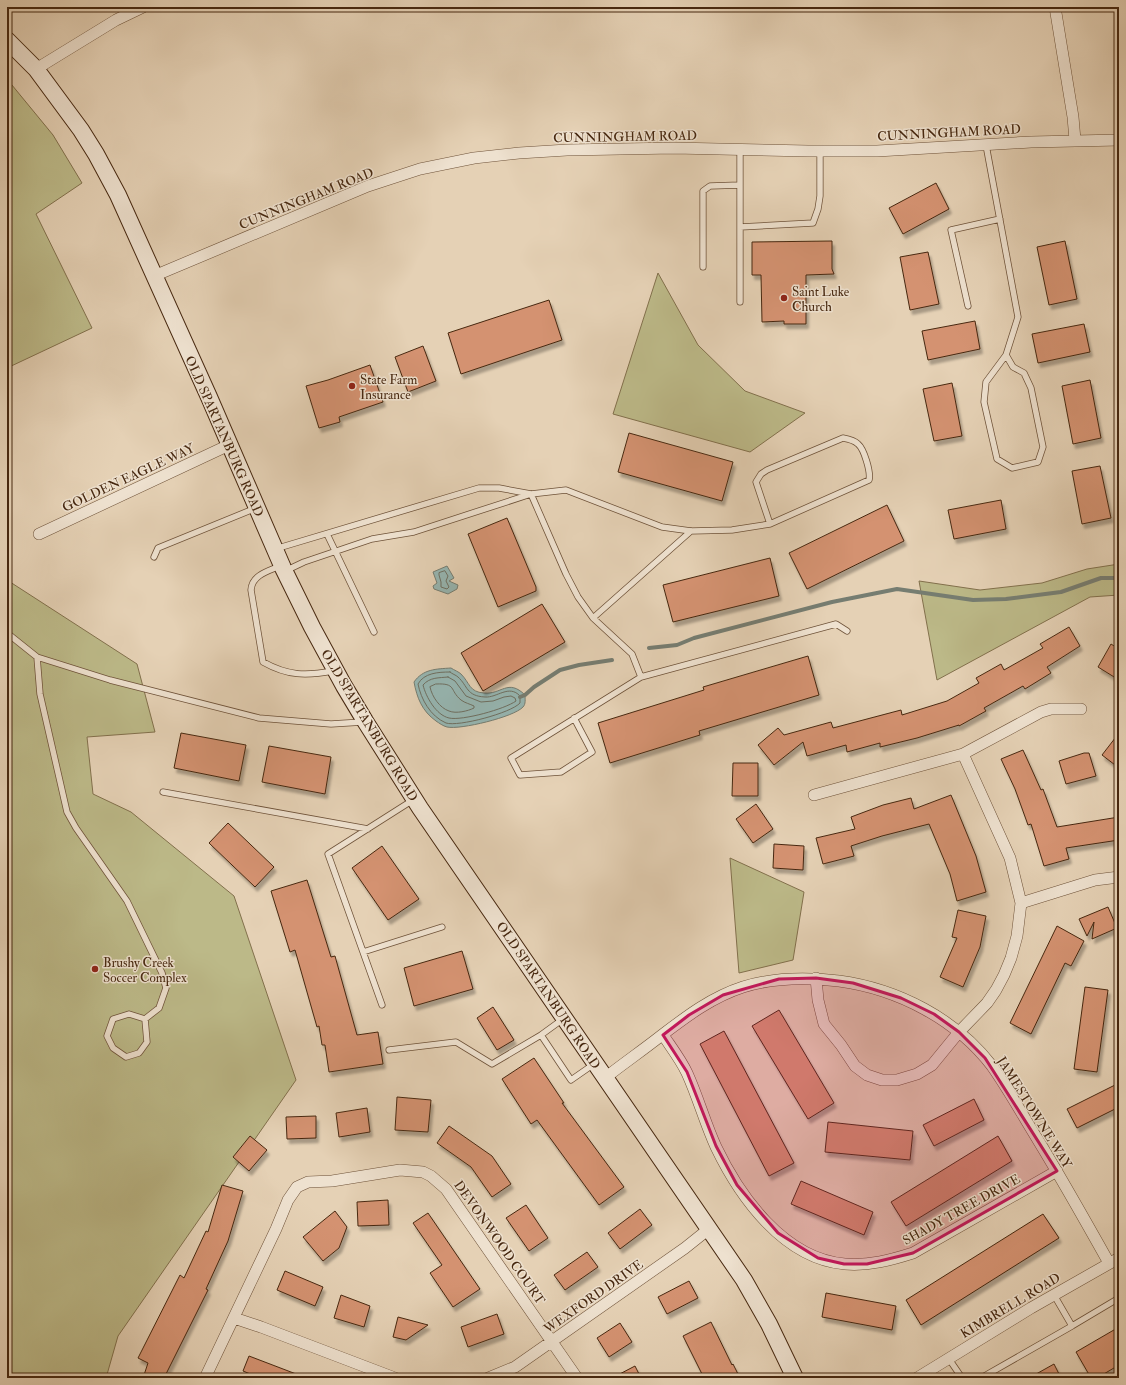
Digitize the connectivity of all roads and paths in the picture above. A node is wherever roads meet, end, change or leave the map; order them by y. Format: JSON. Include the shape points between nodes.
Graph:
{"nodes":[{"id":1,"x":143,"y":7,"type":"edge"},
{"id":2,"x":1055,"y":7,"type":"edge"},
{"id":3,"x":7,"y":40,"type":"edge"},
{"id":4,"x":36,"y":69,"type":"junction"},
{"id":5,"x":1075,"y":140,"type":"junction"},
{"id":6,"x":1119,"y":140,"type":"edge"},
{"id":7,"x":986,"y":145,"type":"junction"},
{"id":8,"x":740,"y":150,"type":"junction"},
{"id":9,"x":820,"y":151,"type":"junction"},
{"id":10,"x":740,"y":185,"type":"junction"},
{"id":11,"x":1000,"y":219,"type":"junction"},
{"id":12,"x":740,"y":227,"type":"junction"},
{"id":13,"x":702,"y":268,"type":"dead end"},
{"id":14,"x":154,"y":276,"type":"junction"},
{"id":15,"x":740,"y":302,"type":"dead end"},
{"id":16,"x":968,"y":306,"type":"dead end"},
{"id":17,"x":1006,"y":355,"type":"junction"},
{"id":18,"x":229,"y":445,"type":"junction"},
{"id":19,"x":531,"y":494,"type":"junction"},
{"id":20,"x":256,"y":508,"type":"junction"},
{"id":21,"x":770,"y":524,"type":"junction"},
{"id":22,"x":691,"y":531,"type":"junction"},
{"id":23,"x":39,"y":534,"type":"dead end"},
{"id":24,"x":327,"y":534,"type":"junction"},
{"id":25,"x":275,"y":549,"type":"junction"},
{"id":26,"x":335,"y":551,"type":"junction"},
{"id":27,"x":154,"y":557,"type":"dead end"},
{"id":28,"x":283,"y":568,"type":"junction"},
{"id":29,"x":593,"y":618,"type":"junction"},
{"id":30,"x":847,"y":631,"type":"dead end"},
{"id":31,"x":374,"y":632,"type":"dead end"},
{"id":32,"x":7,"y":633,"type":"edge"},
{"id":33,"x":37,"y":657,"type":"junction"},
{"id":34,"x":336,"y":671,"type":"junction"},
{"id":35,"x":641,"y":677,"type":"junction"},
{"id":36,"x":1081,"y":709,"type":"dead end"},
{"id":37,"x":574,"y":718,"type":"junction"},
{"id":38,"x":365,"y":722,"type":"junction"},
{"id":39,"x":963,"y":754,"type":"junction"},
{"id":40,"x":163,"y":792,"type":"dead end"},
{"id":41,"x":814,"y":795,"type":"dead end"},
{"id":42,"x":414,"y":799,"type":"junction"},
{"id":43,"x":368,"y":829,"type":"junction"},
{"id":44,"x":1119,"y":877,"type":"edge"},
{"id":45,"x":1021,"y":903,"type":"junction"},
{"id":46,"x":442,"y":927,"type":"dead end"},
{"id":47,"x":363,"y":952,"type":"junction"},
{"id":48,"x":816,"y":978,"type":"junction"},
{"id":49,"x":382,"y":1005,"type":"dead end"},
{"id":50,"x":565,"y":1018,"type":"junction"},
{"id":51,"x":145,"y":1019,"type":"junction"},
{"id":52,"x":959,"y":1032,"type":"junction"},
{"id":53,"x":541,"y":1035,"type":"junction"},
{"id":54,"x":663,"y":1035,"type":"junction"},
{"id":55,"x":389,"y":1050,"type":"dead end"},
{"id":56,"x":596,"y":1063,"type":"junction"},
{"id":57,"x":605,"y":1078,"type":"junction"},
{"id":58,"x":1057,"y":1171,"type":"junction"},
{"id":59,"x":710,"y":1228,"type":"junction"},
{"id":60,"x":1119,"y":1258,"type":"edge"},
{"id":61,"x":1109,"y":1263,"type":"junction"},
{"id":62,"x":1054,"y":1295,"type":"junction"},
{"id":63,"x":1119,"y":1298,"type":"edge"},
{"id":64,"x":234,"y":1318,"type":"junction"},
{"id":65,"x":1072,"y":1326,"type":"junction"},
{"id":66,"x":552,"y":1342,"type":"junction"},
{"id":67,"x":949,"y":1359,"type":"junction"},
{"id":68,"x":205,"y":1378,"type":"edge"},
{"id":69,"x":395,"y":1378,"type":"edge"},
{"id":70,"x":488,"y":1378,"type":"edge"},
{"id":71,"x":577,"y":1378,"type":"edge"},
{"id":72,"x":795,"y":1378,"type":"edge"},
{"id":73,"x":917,"y":1378,"type":"edge"},
{"id":74,"x":962,"y":1378,"type":"edge"},
{"id":75,"x":981,"y":1378,"type":"edge"}],
"edges":[{"from":1,"to":4,"type":"street","via":[[116,20]]},
{"from":2,"to":5,"type":"street"},
{"from":3,"to":4,"type":"main road","name":"OLD SPARTANBURG ROAD"},
{"from":4,"to":14,"type":"main road","name":"OLD SPARTANBURG ROAD","via":[[96,154],[118,195]]},
{"from":5,"to":6,"type":"street","name":"CUNNINGHAM ROAD"},
{"from":5,"to":7,"type":"street","name":"CUNNINGHAM ROAD"},
{"from":7,"to":9,"type":"street","name":"CUNNINGHAM ROAD","via":[[877,151]]},
{"from":7,"to":11,"type":"lane"},
{"from":8,"to":9,"type":"street","name":"CUNNINGHAM ROAD"},
{"from":8,"to":10,"type":"lane"},
{"from":8,"to":14,"type":"street","name":"CUNNINGHAM ROAD","via":[[614,149],[519,152],[420,169],[368,186]]},
{"from":9,"to":12,"type":"lane","via":[[820,196],[813,223]]},
{"from":10,"to":12,"type":"lane"},
{"from":10,"to":13,"type":"lane","via":[[710,186],[703,191]]},
{"from":11,"to":16,"type":"lane","via":[[951,230]]},
{"from":11,"to":17,"type":"lane","via":[[1018,317]]},
{"from":12,"to":15,"type":"lane"},
{"from":14,"to":18,"type":"main road","name":"OLD SPARTANBURG ROAD"},
{"from":17,"to":17,"type":"lane","via":[[986,382],[984,402],[997,459],[1012,468],[1038,462],[1043,446],[1031,388],[1024,373],[1013,367]]},
{"from":18,"to":20,"type":"main road","name":"OLD SPARTANBURG ROAD"},
{"from":18,"to":23,"type":"street","name":"GOLDEN EAGLE WAY"},
{"from":19,"to":22,"type":"lane","via":[[566,490],[662,527]]},
{"from":19,"to":24,"type":"lane","via":[[499,488],[479,488]]},
{"from":19,"to":26,"type":"lane","via":[[414,532],[372,538]]},
{"from":19,"to":29,"type":"lane","via":[[566,574]]},
{"from":20,"to":25,"type":"main road","name":"OLD SPARTANBURG ROAD"},
{"from":20,"to":27,"type":"lane","via":[[158,548]]},
{"from":21,"to":21,"type":"lane","via":[[869,480],[870,472],[859,445],[843,438],[761,474],[756,482]]},
{"from":21,"to":22,"type":"lane","via":[[732,530]]},
{"from":22,"to":29,"type":"lane"},
{"from":24,"to":25,"type":"lane"},
{"from":24,"to":26,"type":"lane"},
{"from":25,"to":28,"type":"main road","name":"OLD SPARTANBURG ROAD"},
{"from":26,"to":28,"type":"lane"},
{"from":26,"to":31,"type":"lane"},
{"from":28,"to":34,"type":"main road","name":"OLD SPARTANBURG ROAD"},
{"from":28,"to":34,"type":"lane","via":[[257,577],[251,585],[263,662],[285,673],[316,674]]},
{"from":29,"to":35,"type":"lane","via":[[632,654]]},
{"from":30,"to":35,"type":"lane","via":[[836,624]]},
{"from":32,"to":33,"type":"lane"},
{"from":33,"to":38,"type":"lane","via":[[110,680],[259,718],[331,724]]},
{"from":33,"to":51,"type":"lane","via":[[40,694],[67,812],[127,901],[162,973],[166,988],[159,1008]]},
{"from":34,"to":38,"type":"main road","name":"OLD SPARTANBURG ROAD"},
{"from":35,"to":37,"type":"lane"},
{"from":36,"to":39,"type":"street","via":[[1051,709],[1041,712]]},
{"from":37,"to":37,"type":"lane","via":[[511,758],[520,775],[560,772],[592,752]]},
{"from":38,"to":42,"type":"main road","name":"OLD SPARTANBURG ROAD"},
{"from":39,"to":41,"type":"street"},
{"from":39,"to":45,"type":"street","via":[[1010,858]]},
{"from":40,"to":43,"type":"lane"},
{"from":42,"to":43,"type":"lane"},
{"from":42,"to":50,"type":"main road","name":"OLD SPARTANBURG ROAD"},
{"from":43,"to":47,"type":"lane","via":[[328,854]]},
{"from":44,"to":45,"type":"street","via":[[1095,880]]},
{"from":45,"to":52,"type":"street","via":[[1011,958],[1004,976],[987,1003]]},
{"from":46,"to":47,"type":"lane"},
{"from":47,"to":49,"type":"lane"},
{"from":48,"to":52,"type":"street","name":"JAMESTOWNE WAY","via":[[853,983],[901,998],[934,1014]]},
{"from":48,"to":52,"type":"street","via":[[824,1024],[855,1066],[867,1075],[882,1080],[897,1080],[918,1074],[932,1065]]},
{"from":48,"to":54,"type":"street","name":"JAMESTOWNE WAY","via":[[779,979],[742,987],[689,1014]]},
{"from":50,"to":53,"type":"lane"},
{"from":50,"to":56,"type":"main road","name":"OLD SPARTANBURG ROAD"},
{"from":51,"to":51,"type":"lane","via":[[129,1014],[113,1019],[107,1036],[113,1048],[126,1057],[139,1053],[147,1042]]},
{"from":52,"to":58,"type":"street","name":"JAMESTOWNE WAY","via":[[985,1058],[998,1076]]},
{"from":53,"to":55,"type":"lane","via":[[492,1064],[456,1042]]},
{"from":53,"to":56,"type":"lane","via":[[571,1080]]},
{"from":54,"to":57,"type":"street","name":"JAMESTOWNE WAY"},
{"from":54,"to":58,"type":"street","name":"SHADY TREE DRIVE","via":[[687,1072],[716,1146],[737,1185],[778,1233],[798,1248],[818,1258],[844,1264],[867,1264],[889,1261],[913,1253]]},
{"from":56,"to":57,"type":"main road","name":"OLD SPARTANBURG ROAD"},
{"from":57,"to":59,"type":"main road","name":"OLD SPARTANBURG ROAD"},
{"from":58,"to":61,"type":"street","name":"JAMESTOWNE WAY"},
{"from":59,"to":66,"type":"street","name":"WEXFORD DRIVE"},
{"from":59,"to":72,"type":"main road","name":"OLD SPARTANBURG ROAD","via":[[769,1324]]},
{"from":60,"to":61,"type":"street","name":"KIMBRELL ROAD"},
{"from":61,"to":62,"type":"street","name":"KIMBRELL ROAD"},
{"from":62,"to":65,"type":"lane"},
{"from":62,"to":67,"type":"street","name":"KIMBRELL ROAD"},
{"from":63,"to":65,"type":"lane"},
{"from":64,"to":66,"type":"street","name":"DEVONWOOD COURT","via":[[288,1200],[298,1187],[308,1182],[410,1170],[431,1176],[446,1189]]},
{"from":64,"to":68,"type":"street","name":"DEVONWOOD COURT"},
{"from":64,"to":69,"type":"street"},
{"from":65,"to":75,"type":"lane"},
{"from":66,"to":70,"type":"street","name":"WEXFORD DRIVE","via":[[515,1368]]},
{"from":66,"to":71,"type":"street","name":"DEVONWOOD COURT"},
{"from":67,"to":73,"type":"street","name":"KIMBRELL ROAD"},
{"from":67,"to":74,"type":"lane"}]}
